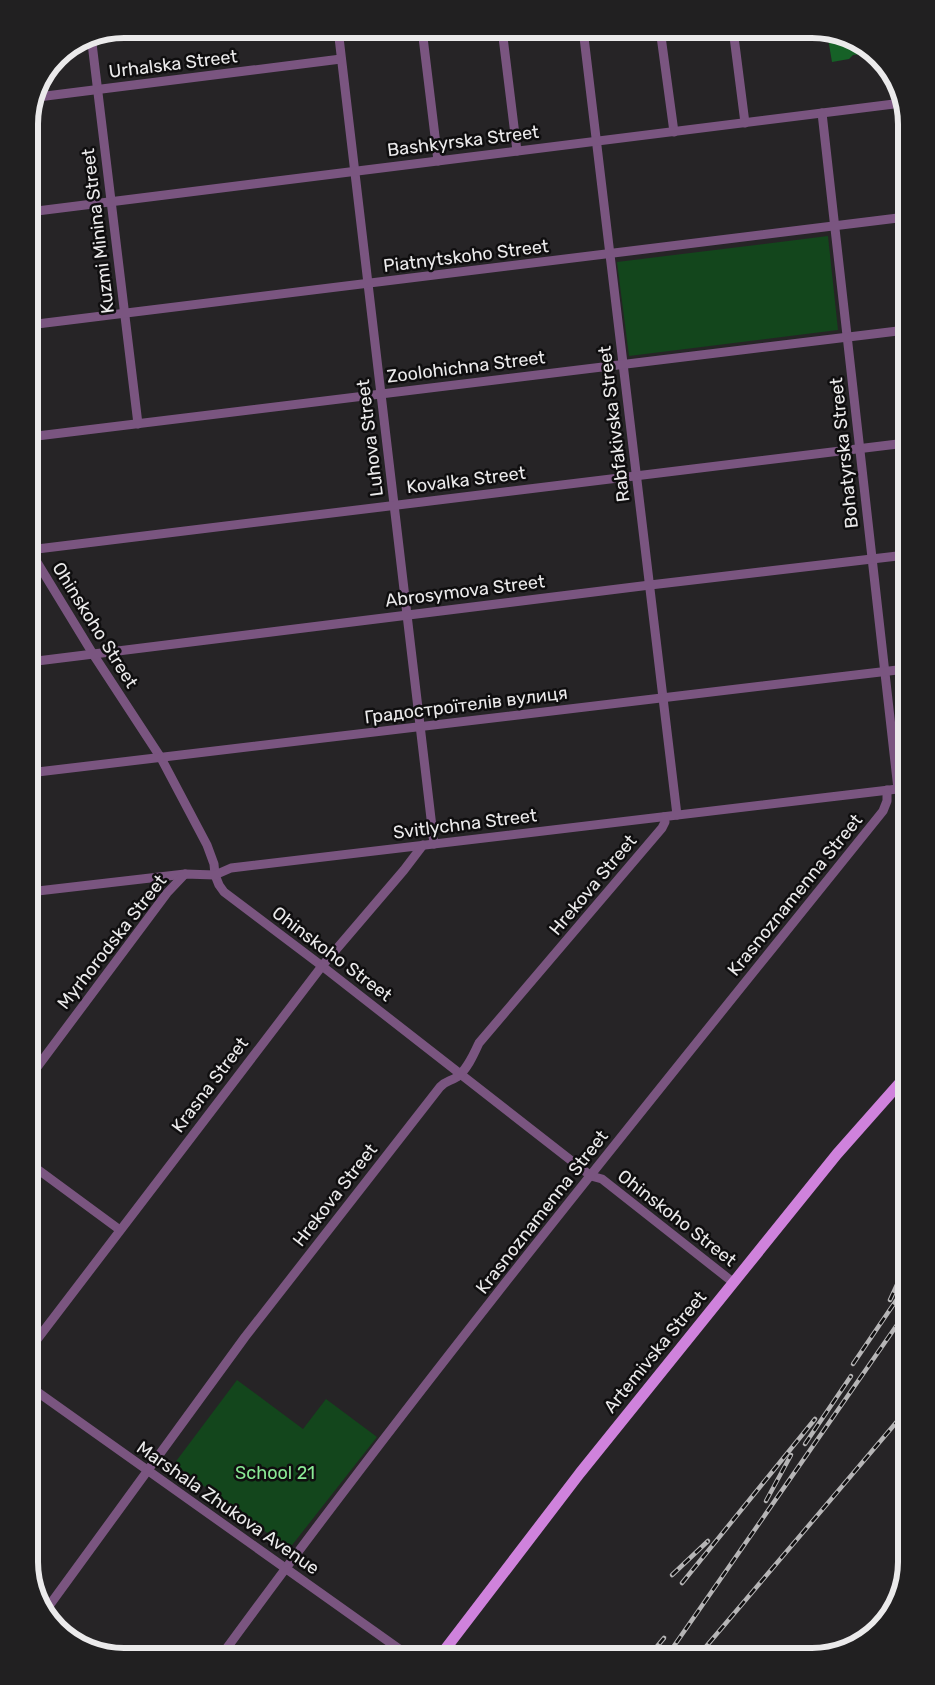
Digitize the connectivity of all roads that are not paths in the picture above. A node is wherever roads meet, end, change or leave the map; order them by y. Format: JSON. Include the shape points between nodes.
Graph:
{"nodes":[{"id":1,"x":339,"y":38,"type":"edge"},
{"id":2,"x":423,"y":38,"type":"edge"},
{"id":3,"x":503,"y":38,"type":"edge"},
{"id":4,"x":584,"y":38,"type":"edge"},
{"id":5,"x":661,"y":38,"type":"edge"},
{"id":6,"x":734,"y":38,"type":"edge"},
{"id":7,"x":92,"y":44,"type":"edge"},
{"id":8,"x":341,"y":59,"type":"junction"},
{"id":9,"x":98,"y":90,"type":"junction"},
{"id":10,"x":42,"y":97,"type":"edge"},
{"id":11,"x":895,"y":104,"type":"edge"},
{"id":12,"x":822,"y":113,"type":"junction"},
{"id":13,"x":745,"y":123,"type":"junction"},
{"id":14,"x":674,"y":132,"type":"junction"},
{"id":15,"x":597,"y":141,"type":"junction"},
{"id":16,"x":517,"y":151,"type":"junction"},
{"id":17,"x":438,"y":161,"type":"junction"},
{"id":18,"x":355,"y":171,"type":"junction"},
{"id":19,"x":111,"y":202,"type":"junction"},
{"id":20,"x":38,"y":211,"type":"edge"},
{"id":21,"x":898,"y":218,"type":"edge"},
{"id":22,"x":835,"y":226,"type":"junction"},
{"id":23,"x":610,"y":254,"type":"junction"},
{"id":24,"x":368,"y":284,"type":"junction"},
{"id":25,"x":125,"y":313,"type":"junction"},
{"id":26,"x":38,"y":324,"type":"edge"},
{"id":27,"x":898,"y":331,"type":"edge"},
{"id":28,"x":847,"y":337,"type":"junction"},
{"id":29,"x":624,"y":364,"type":"junction"},
{"id":30,"x":381,"y":394,"type":"junction"},
{"id":31,"x":138,"y":424,"type":"junction"},
{"id":32,"x":38,"y":436,"type":"edge"},
{"id":33,"x":898,"y":444,"type":"edge"},
{"id":34,"x":860,"y":449,"type":"junction"},
{"id":35,"x":637,"y":476,"type":"junction"},
{"id":36,"x":394,"y":506,"type":"junction"},
{"id":37,"x":38,"y":549,"type":"edge"},
{"id":38,"x":898,"y":556,"type":"edge"},
{"id":39,"x":872,"y":559,"type":"junction"},
{"id":40,"x":38,"y":565,"type":"edge"},
{"id":41,"x":650,"y":585,"type":"junction"},
{"id":42,"x":406,"y":614,"type":"junction"},
{"id":43,"x":93,"y":654,"type":"junction"},
{"id":44,"x":38,"y":661,"type":"edge"},
{"id":45,"x":898,"y":670,"type":"edge"},
{"id":46,"x":885,"y":671,"type":"junction"},
{"id":47,"x":663,"y":698,"type":"junction"},
{"id":48,"x":420,"y":727,"type":"junction"},
{"id":49,"x":161,"y":758,"type":"junction"},
{"id":50,"x":898,"y":760,"type":"edge"},
{"id":51,"x":38,"y":772,"type":"edge"},
{"id":52,"x":898,"y":789,"type":"edge"},
{"id":53,"x":887,"y":790,"type":"junction"},
{"id":54,"x":678,"y":815,"type":"junction"},
{"id":55,"x":664,"y":817,"type":"junction"},
{"id":56,"x":434,"y":844,"type":"junction"},
{"id":57,"x":423,"y":845,"type":"junction"},
{"id":58,"x":185,"y":874,"type":"junction"},
{"id":59,"x":216,"y":875,"type":"junction"},
{"id":60,"x":38,"y":891,"type":"edge"},
{"id":61,"x":322,"y":966,"type":"junction"},
{"id":62,"x":38,"y":1066,"type":"edge"},
{"id":63,"x":460,"y":1074,"type":"junction"},
{"id":64,"x":898,"y":1085,"type":"edge"},
{"id":65,"x":38,"y":1170,"type":"edge"},
{"id":66,"x":591,"y":1176,"type":"junction"},
{"id":67,"x":120,"y":1230,"type":"junction"},
{"id":68,"x":734,"y":1283,"type":"junction"},
{"id":69,"x":38,"y":1338,"type":"edge"},
{"id":70,"x":38,"y":1392,"type":"edge"},
{"id":71,"x":148,"y":1470,"type":"junction"},
{"id":72,"x":286,"y":1568,"type":"junction"},
{"id":73,"x":49,"y":1605,"type":"edge"},
{"id":74,"x":228,"y":1647,"type":"edge"},
{"id":75,"x":397,"y":1647,"type":"edge"},
{"id":76,"x":447,"y":1647,"type":"edge"}],
"edges":[{"from":1,"to":8,"type":"street","name":"Luhova Street"},
{"from":2,"to":17,"type":"street"},
{"from":3,"to":16,"type":"street"},
{"from":4,"to":15,"type":"street","name":"Rabfakivska Street"},
{"from":5,"to":14,"type":"street"},
{"from":6,"to":13,"type":"street"},
{"from":7,"to":9,"type":"street","name":"Kuzmi Minina Street"},
{"from":8,"to":9,"type":"street","name":"Urhalska Street"},
{"from":8,"to":18,"type":"street","name":"Luhova Street"},
{"from":9,"to":10,"type":"street","name":"Urhalska Street"},
{"from":9,"to":19,"type":"street","name":"Kuzmi Minina Street"},
{"from":11,"to":12,"type":"street","name":"Bashkyrska Street"},
{"from":12,"to":13,"type":"street","name":"Bashkyrska Street"},
{"from":12,"to":22,"type":"street","name":"Bohatyrska Street"},
{"from":13,"to":14,"type":"street","name":"Bashkyrska Street"},
{"from":14,"to":15,"type":"street","name":"Bashkyrska Street"},
{"from":15,"to":16,"type":"street","name":"Bashkyrska Street"},
{"from":15,"to":23,"type":"street","name":"Rabfakivska Street"},
{"from":16,"to":17,"type":"street","name":"Bashkyrska Street"},
{"from":17,"to":18,"type":"street","name":"Bashkyrska Street"},
{"from":18,"to":19,"type":"street","name":"Bashkyrska Street"},
{"from":18,"to":24,"type":"street","name":"Luhova Street"},
{"from":19,"to":20,"type":"street","name":"Bashkyrska Street"},
{"from":19,"to":25,"type":"street","name":"Kuzmi Minina Street"},
{"from":21,"to":22,"type":"street","name":"Piatnytskoho Street"},
{"from":22,"to":23,"type":"street","name":"Piatnytskoho Street"},
{"from":22,"to":28,"type":"street","name":"Bohatyrska Street"},
{"from":23,"to":24,"type":"street","name":"Piatnytskoho Street"},
{"from":23,"to":29,"type":"street","name":"Rabfakivska Street"},
{"from":24,"to":25,"type":"street","name":"Piatnytskoho Street"},
{"from":24,"to":30,"type":"street","name":"Luhova Street"},
{"from":25,"to":26,"type":"street","name":"Piatnytskoho Street"},
{"from":25,"to":31,"type":"street","name":"Kuzmi Minina Street"},
{"from":27,"to":28,"type":"street","name":"Zoolohichna Street"},
{"from":28,"to":29,"type":"street","name":"Zoolohichna Street"},
{"from":28,"to":34,"type":"street","name":"Bohatyrska Street"},
{"from":29,"to":30,"type":"street","name":"Zoolohichna Street"},
{"from":29,"to":35,"type":"street","name":"Rabfakivska Street"},
{"from":30,"to":31,"type":"street","name":"Zoolohichna Street"},
{"from":30,"to":36,"type":"street","name":"Luhova Street"},
{"from":31,"to":32,"type":"street","name":"Zoolohichna Street"},
{"from":33,"to":34,"type":"street","name":"Kovalka Street"},
{"from":34,"to":35,"type":"street","name":"Kovalka Street"},
{"from":34,"to":39,"type":"street","name":"Bohatyrska Street"},
{"from":35,"to":36,"type":"street","name":"Kovalka Street"},
{"from":35,"to":41,"type":"street","name":"Rabfakivska Street"},
{"from":36,"to":37,"type":"street","name":"Kovalka Street"},
{"from":36,"to":42,"type":"street","name":"Luhova Street"},
{"from":38,"to":39,"type":"street","name":"Abrosymova Street"},
{"from":39,"to":41,"type":"street","name":"Abrosymova Street"},
{"from":39,"to":46,"type":"street","name":"Bohatyrska Street"},
{"from":40,"to":43,"type":"street","name":"Ohinskoho Street"},
{"from":41,"to":42,"type":"street","name":"Abrosymova Street"},
{"from":41,"to":47,"type":"street","name":"Rabfakivska Street"},
{"from":42,"to":43,"type":"street","name":"Abrosymova Street"},
{"from":42,"to":48,"type":"street","name":"Luhova Street"},
{"from":43,"to":44,"type":"street","name":"Abrosymova Street"},
{"from":43,"to":49,"type":"street","name":"Ohinskoho Street"},
{"from":45,"to":46,"type":"street","name":"Градостроїтелiв вулиця"},
{"from":46,"to":47,"type":"street","name":"Градостроїтелiв вулиця"},
{"from":46,"to":50,"type":"street","name":"Bohatyrska Street"},
{"from":47,"to":48,"type":"street","name":"Градостроїтелiв вулиця"},
{"from":47,"to":54,"type":"street","name":"Rabfakivska Street"},
{"from":48,"to":49,"type":"street","name":"Градостроїтелiв вулиця"},
{"from":48,"to":56,"type":"street","name":"Luhova Street"},
{"from":49,"to":51,"type":"street","name":"Градостроїтелiв вулиця"},
{"from":49,"to":59,"type":"street","name":"Ohinskoho Street","via":[[207,845]]},
{"from":52,"to":53,"type":"street","name":"Svitlychna Street"},
{"from":53,"to":54,"type":"street","name":"Svitlychna Street"},
{"from":53,"to":66,"type":"street","name":"Krasnoznamenna Street","via":[[883,811]]},
{"from":54,"to":55,"type":"street","name":"Svitlychna Street"},
{"from":55,"to":56,"type":"street","name":"Svitlychna Street"},
{"from":55,"to":63,"type":"street","name":"Hrekova Street","via":[[662,828],[479,1043]]},
{"from":56,"to":57,"type":"street","name":"Svitlychna Street"},
{"from":57,"to":59,"type":"street","name":"Svitlychna Street","via":[[231,868]]},
{"from":57,"to":61,"type":"street","name":"Krasna Street"},
{"from":58,"to":59,"type":"street","name":"Svitlychna Street"},
{"from":58,"to":60,"type":"street","name":"Svitlychna Street"},
{"from":58,"to":62,"type":"street","name":"Myrhorodska Street","via":[[167,893]]},
{"from":59,"to":61,"type":"street","name":"Ohinskoho Street","via":[[224,892]]},
{"from":61,"to":63,"type":"street","name":"Ohinskoho Street"},
{"from":61,"to":67,"type":"street","name":"Krasna Street"},
{"from":63,"to":66,"type":"street","name":"Ohinskoho Street"},
{"from":63,"to":71,"type":"street","name":"Hrekova Street","via":[[446,1080],[245,1337]]},
{"from":64,"to":68,"type":"main road","name":"Artemivska Street","via":[[837,1154]]},
{"from":65,"to":67,"type":"street"},
{"from":66,"to":68,"type":"street","name":"Ohinskoho Street","via":[[602,1179]]},
{"from":66,"to":72,"type":"street","name":"Krasnoznamenna Street"},
{"from":67,"to":69,"type":"street","name":"Krasna Street"},
{"from":68,"to":76,"type":"main road","name":"Artemivska Street","via":[[580,1473]]},
{"from":70,"to":71,"type":"street","name":"Marshala Zhukova Avenue"},
{"from":71,"to":72,"type":"street","name":"Marshala Zhukova Avenue"},
{"from":71,"to":73,"type":"street","name":"Hrekova Street"},
{"from":72,"to":74,"type":"street","name":"Krasnoznamenna Street"},
{"from":72,"to":75,"type":"street","name":"Marshala Zhukova Avenue"}]}
